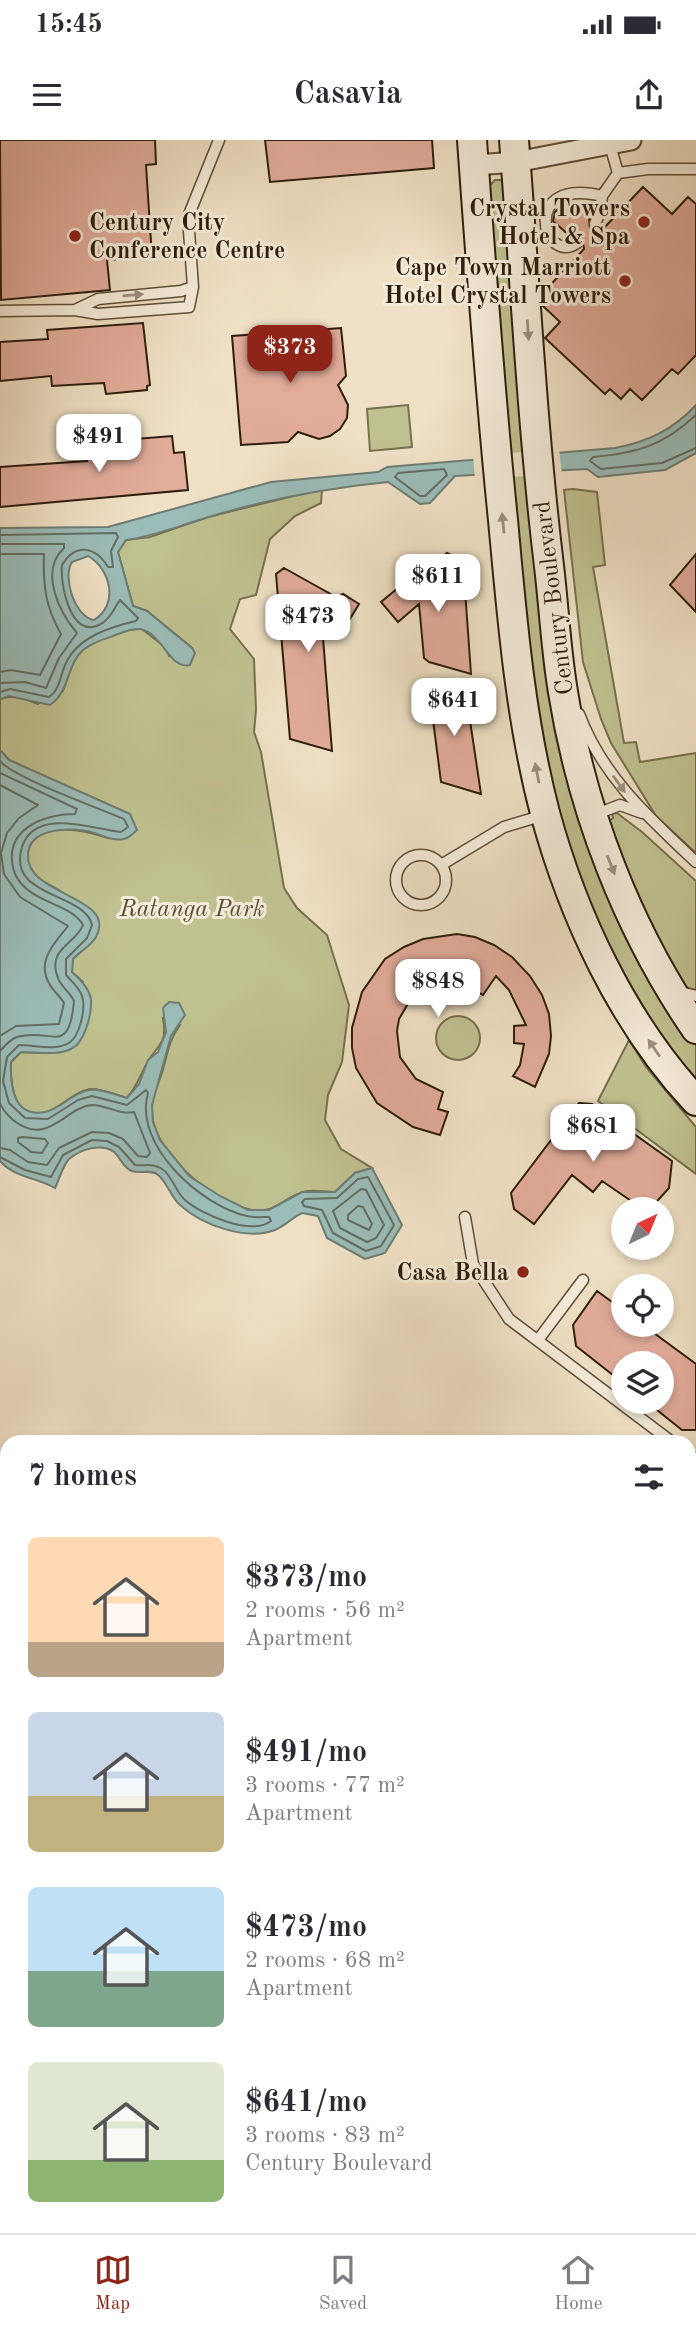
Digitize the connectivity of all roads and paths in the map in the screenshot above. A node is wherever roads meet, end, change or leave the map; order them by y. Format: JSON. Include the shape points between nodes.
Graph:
{"nodes":[{"id":1,"x":219,"y":140,"type":"edge"},
{"id":2,"x":631,"y":140,"type":"edge"},
{"id":3,"x":610,"y":145,"type":"junction"},
{"id":4,"x":515,"y":151,"type":"edge"},
{"id":5,"x":473,"y":153,"type":"edge"},
{"id":6,"x":696,"y":169,"type":"edge"},
{"id":7,"x":618,"y":173,"type":"junction"},
{"id":8,"x":601,"y":196,"type":"junction"},
{"id":9,"x":595,"y":224,"type":"dead end"},
{"id":10,"x":577,"y":243,"type":"dead end"},
{"id":11,"x":193,"y":287,"type":"junction"},
{"id":12,"x":75,"y":310,"type":"junction"},
{"id":13,"x":0,"y":311,"type":"edge"},
{"id":14,"x":560,"y":657,"type":"junction"},
{"id":15,"x":563,"y":692,"type":"junction"},
{"id":16,"x":546,"y":814,"type":"junction"},
{"id":17,"x":593,"y":816,"type":"junction"},
{"id":18,"x":649,"y":818,"type":"junction"},
{"id":19,"x":696,"y":862,"type":"edge"},
{"id":20,"x":441,"y":865,"type":"junction"},
{"id":21,"x":666,"y":980,"type":"junction"},
{"id":22,"x":696,"y":996,"type":"edge"},
{"id":23,"x":696,"y":1028,"type":"edge"},
{"id":24,"x":696,"y":1101,"type":"edge"},
{"id":25,"x":465,"y":1217,"type":"dead end"},
{"id":26,"x":583,"y":1280,"type":"dead end"},
{"id":27,"x":538,"y":1340,"type":"junction"},
{"id":28,"x":663,"y":1435,"type":"edge"}],
"edges":[{"from":1,"to":11,"type":"lane","via":[[188,217]]},
{"from":2,"to":3,"type":"street"},
{"from":3,"to":4,"type":"street"},
{"from":3,"to":7,"type":"lane"},
{"from":4,"to":5,"type":"street"},
{"from":4,"to":14,"type":"main road","name":"Century Boulevard","one_way":true,"via":[[535,440]]},
{"from":16,"to":5,"type":"main road","name":"Century Boulevard","one_way":true,"via":[[524,702],[499,486]]},
{"from":6,"to":7,"type":"lane"},
{"from":7,"to":8,"type":"lane"},
{"from":8,"to":9,"type":"lane"},
{"from":8,"to":10,"type":"lane","via":[[567,193],[546,214],[546,230],[555,243],[570,247]]},
{"from":12,"to":11,"type":"lane","one_way":true,"via":[[97,299]]},
{"from":11,"to":12,"type":"lane","via":[[189,307],[98,314]]},
{"from":12,"to":13,"type":"lane"},
{"from":14,"to":15,"type":"main road","name":"Century Boulevard"},
{"from":14,"to":18,"type":"lane","one_way":true,"via":[[595,750],[621,789]]},
{"from":15,"to":16,"type":"main road","via":[[569,794],[561,808]]},
{"from":15,"to":17,"type":"main road","name":"Century Boulevard"},
{"from":16,"to":20,"type":"lane","via":[[504,828]]},
{"from":24,"to":16,"type":"main road","name":"Century Boulevard","one_way":true,"via":[[656,1052],[601,960]]},
{"from":17,"to":18,"type":"lane","via":[[620,805]]},
{"from":17,"to":21,"type":"main road","name":"Century Boulevard","one_way":true,"via":[[624,897]]},
{"from":18,"to":19,"type":"lane"},
{"from":20,"to":20,"type":"lane","via":[[446,884],[441,896],[430,904],[416,905],[404,899],[396,887],[396,873],[403,861],[423,854]]},
{"from":21,"to":22,"type":"lane","via":[[679,991]]},
{"from":21,"to":23,"type":"main road","name":"Century Boulevard"},
{"from":25,"to":27,"type":"lane","via":[[472,1264],[509,1319]]},
{"from":26,"to":27,"type":"lane"},
{"from":27,"to":28,"type":"lane"}]}
